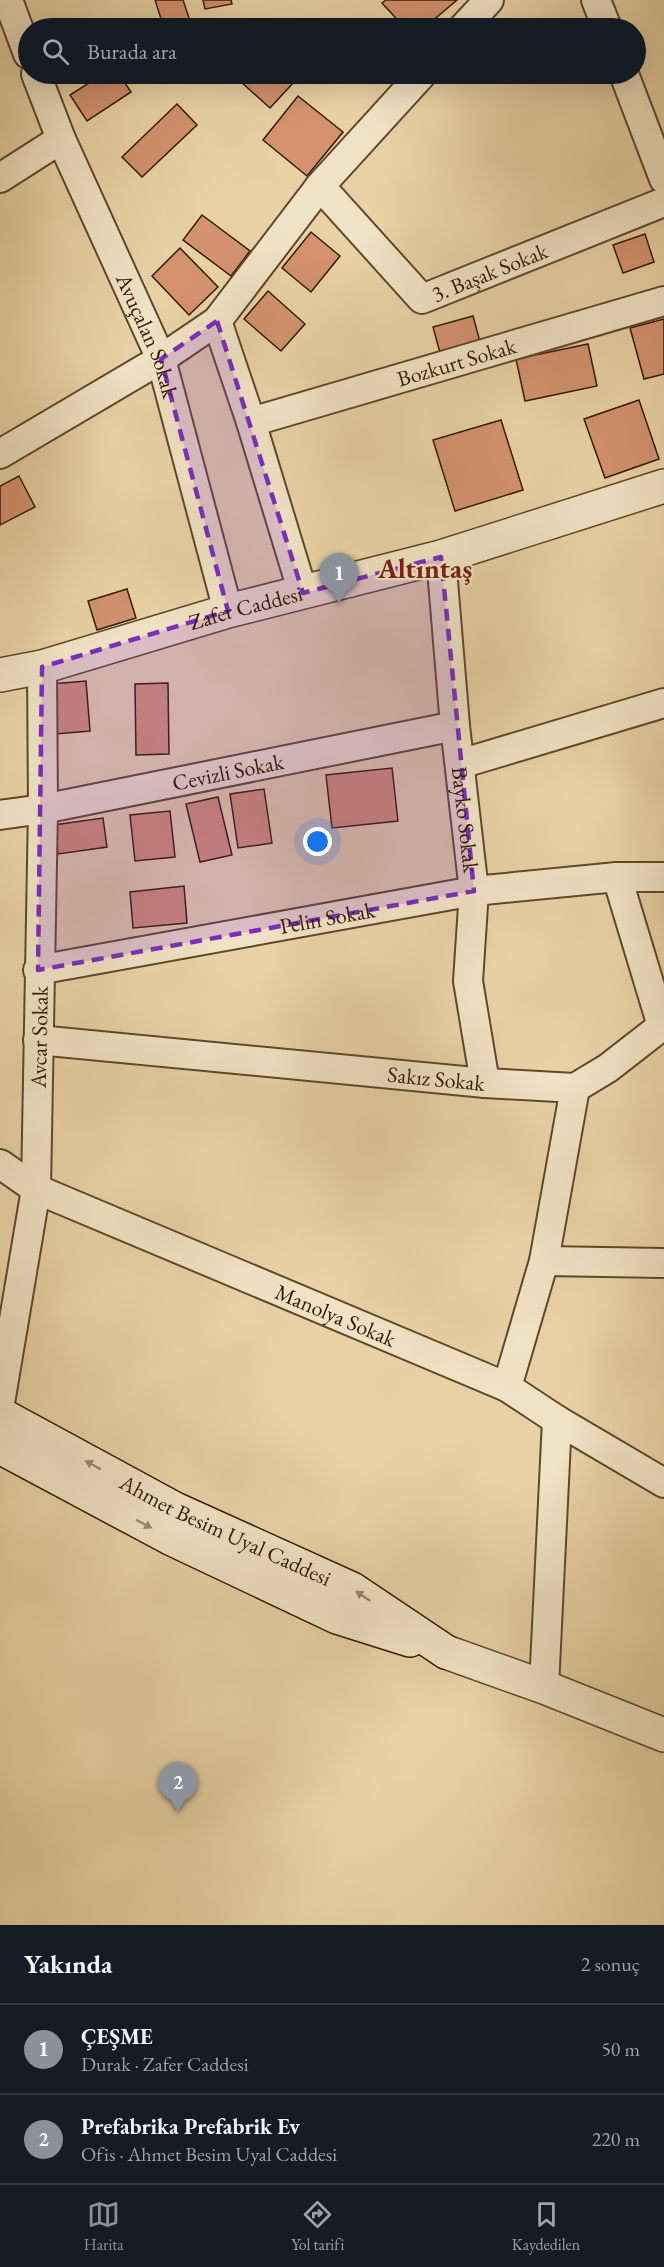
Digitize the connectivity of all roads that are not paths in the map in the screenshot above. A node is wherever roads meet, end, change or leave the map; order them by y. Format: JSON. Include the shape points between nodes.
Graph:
{"nodes":[{"id":1,"x":8,"y":0,"type":"edge"},
{"id":2,"x":489,"y":0,"type":"edge"},
{"id":3,"x":596,"y":0,"type":"edge"},
{"id":4,"x":472,"y":18,"type":"edge"},
{"id":5,"x":603,"y":18,"type":"edge"},
{"id":6,"x":18,"y":27,"type":"edge"},
{"id":7,"x":40,"y":84,"type":"edge"},
{"id":8,"x":413,"y":84,"type":"edge"},
{"id":9,"x":628,"y":84,"type":"edge"},
{"id":10,"x":61,"y":140,"type":"junction"},
{"id":11,"x":0,"y":178,"type":"edge"},
{"id":12,"x":664,"y":179,"type":"edge"},
{"id":13,"x":320,"y":186,"type":"junction"},
{"id":14,"x":664,"y":202,"type":"edge"},
{"id":15,"x":664,"y":301,"type":"edge"},
{"id":16,"x":217,"y":321,"type":"junction"},
{"id":17,"x":161,"y":359,"type":"junction"},
{"id":18,"x":251,"y":422,"type":"junction"},
{"id":19,"x":0,"y":454,"type":"edge"},
{"id":20,"x":664,"y":486,"type":"edge"},
{"id":21,"x":441,"y":557,"type":"junction"},
{"id":22,"x":303,"y":593,"type":"junction"},
{"id":23,"x":228,"y":610,"type":"junction"},
{"id":24,"x":42,"y":667,"type":"junction"},
{"id":25,"x":0,"y":675,"type":"edge"},
{"id":26,"x":664,"y":703,"type":"edge"},
{"id":27,"x":455,"y":726,"type":"junction"},
{"id":28,"x":460,"y":764,"type":"junction"},
{"id":29,"x":43,"y":809,"type":"junction"},
{"id":30,"x":0,"y":815,"type":"edge"},
{"id":31,"x":617,"y":877,"type":"junction"},
{"id":32,"x":664,"y":877,"type":"edge"},
{"id":33,"x":474,"y":891,"type":"junction"},
{"id":34,"x":38,"y":970,"type":"junction"},
{"id":35,"x":663,"y":1027,"type":"edge"},
{"id":36,"x":38,"y":1040,"type":"junction"},
{"id":37,"x":485,"y":1083,"type":"junction"},
{"id":38,"x":575,"y":1088,"type":"junction"},
{"id":39,"x":0,"y":1164,"type":"edge"},
{"id":40,"x":36,"y":1189,"type":"junction"},
{"id":41,"x":544,"y":1261,"type":"junction"},
{"id":42,"x":664,"y":1263,"type":"edge"},
{"id":43,"x":507,"y":1387,"type":"junction"},
{"id":44,"x":0,"y":1403,"type":"edge"},
{"id":45,"x":0,"y":1414,"type":"edge"},
{"id":46,"x":557,"y":1420,"type":"junction"},
{"id":47,"x":0,"y":1448,"type":"edge"},
{"id":48,"x":0,"y":1454,"type":"edge"},
{"id":49,"x":664,"y":1482,"type":"edge"},
{"id":50,"x":446,"y":1652,"type":"junction"},
{"id":51,"x":544,"y":1687,"type":"junction"},
{"id":52,"x":664,"y":1735,"type":"edge"}],
"edges":[{"from":1,"to":6,"type":"street"},
{"from":2,"to":4,"type":"street"},
{"from":3,"to":5,"type":"street"},
{"from":7,"to":10,"type":"street","name":"Avuçalan Sokak"},
{"from":8,"to":13,"type":"street"},
{"from":9,"to":12,"type":"street"},
{"from":10,"to":11,"type":"street"},
{"from":10,"to":17,"type":"street","name":"Avuçalan Sokak"},
{"from":13,"to":14,"type":"street","name":"3. Başak Sokak","via":[[422,299]]},
{"from":13,"to":16,"type":"street"},
{"from":15,"to":18,"type":"street","name":"Bozkurt Sokak"},
{"from":16,"to":17,"type":"street"},
{"from":16,"to":18,"type":"street"},
{"from":17,"to":19,"type":"street"},
{"from":17,"to":23,"type":"street","name":"Avuçalan Sokak"},
{"from":18,"to":22,"type":"street"},
{"from":20,"to":21,"type":"main road","name":"Zafer Caddesi"},
{"from":21,"to":22,"type":"main road","name":"Zafer Caddesi"},
{"from":21,"to":27,"type":"street","name":"Bayko Sokak"},
{"from":22,"to":23,"type":"main road","name":"Zafer Caddesi"},
{"from":23,"to":24,"type":"main road","name":"Zafer Caddesi"},
{"from":24,"to":25,"type":"main road","name":"Zafer Caddesi"},
{"from":24,"to":29,"type":"street","name":"Avcar Sokak"},
{"from":26,"to":28,"type":"street"},
{"from":27,"to":28,"type":"street","name":"Bayko Sokak"},
{"from":27,"to":29,"type":"street","name":"Cevizli Sokak"},
{"from":28,"to":33,"type":"street","name":"Bayko Sokak"},
{"from":29,"to":30,"type":"street","name":"Cevizli Sokak"},
{"from":29,"to":34,"type":"street","name":"Avcar Sokak"},
{"from":31,"to":32,"type":"street","name":"Pelin Sokak"},
{"from":31,"to":33,"type":"street","name":"Pelin Sokak"},
{"from":31,"to":35,"type":"street"},
{"from":33,"to":34,"type":"street","name":"Pelin Sokak"},
{"from":33,"to":37,"type":"street","name":"Bayko Sokak","via":[[468,981]]},
{"from":34,"to":36,"type":"street","name":"Avcar Sokak"},
{"from":35,"to":38,"type":"street"},
{"from":36,"to":37,"type":"street","name":"Sakız Sokak"},
{"from":36,"to":40,"type":"street","name":"Avcar Sokak"},
{"from":37,"to":38,"type":"street","name":"Sakız Sokak"},
{"from":38,"to":41,"type":"street"},
{"from":39,"to":40,"type":"street","name":"Manolya Sokak"},
{"from":40,"to":43,"type":"street","name":"Manolya Sokak"},
{"from":40,"to":44,"type":"street","name":"Avcar Sokak"},
{"from":41,"to":42,"type":"street"},
{"from":41,"to":43,"type":"street"},
{"from":43,"to":46,"type":"street","name":"Manolya Sokak"},
{"from":50,"to":45,"type":"main road","name":"Ahmet Besim Uyal Caddesi","one_way":true,"via":[[352,1589],[175,1509]]},
{"from":46,"to":49,"type":"street","name":"Manolya Sokak"},
{"from":46,"to":51,"type":"street"},
{"from":47,"to":48,"type":"street"},
{"from":47,"to":50,"type":"main road","name":"Ahmet Besim Uyal Caddesi","one_way":true,"via":[[170,1538],[337,1617]]},
{"from":50,"to":51,"type":"main road","name":"Ahmet Besim Uyal Caddesi"},
{"from":51,"to":52,"type":"main road","name":"Ahmet Besim Uyal Caddesi"}]}
